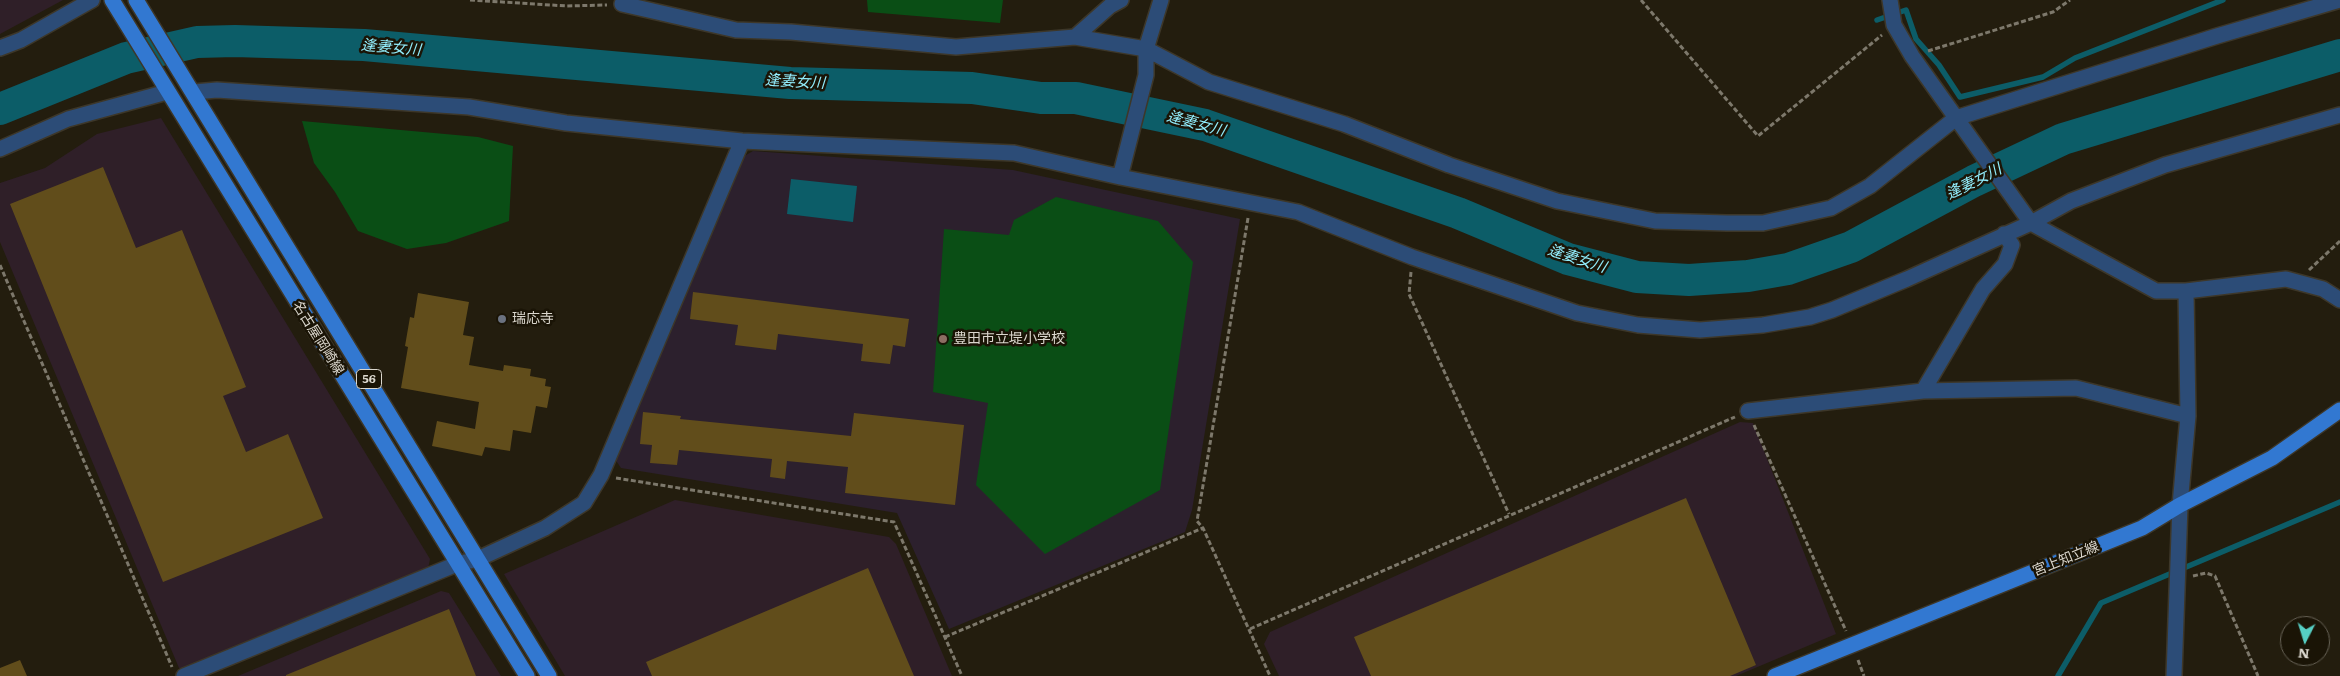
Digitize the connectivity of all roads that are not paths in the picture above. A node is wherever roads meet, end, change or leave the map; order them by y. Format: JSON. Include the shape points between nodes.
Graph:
{"nodes":[{"id":1,"x":92,"y":0,"type":"edge"},
{"id":2,"x":112,"y":0,"type":"edge"},
{"id":3,"x":1121,"y":0,"type":"edge"},
{"id":4,"x":1162,"y":0,"type":"edge"},
{"id":5,"x":1890,"y":0,"type":"edge"},
{"id":6,"x":2340,"y":0,"type":"edge"},
{"id":7,"x":138,"y":4,"type":"edge"},
{"id":8,"x":622,"y":4,"type":"road end"},
{"id":9,"x":1075,"y":37,"type":"junction"},
{"id":10,"x":0,"y":48,"type":"edge"},
{"id":11,"x":1146,"y":50,"type":"junction"},
{"id":12,"x":191,"y":87,"type":"junction"},
{"id":13,"x":165,"y":89,"type":"junction"},
{"id":14,"x":2340,"y":115,"type":"edge"},
{"id":15,"x":1959,"y":123,"type":"junction"},
{"id":16,"x":742,"y":141,"type":"junction"},
{"id":17,"x":0,"y":149,"type":"edge"},
{"id":18,"x":1120,"y":176,"type":"junction"},
{"id":19,"x":2027,"y":217,"type":"junction"},
{"id":20,"x":2004,"y":234,"type":"junction"},
{"id":21,"x":2186,"y":291,"type":"junction"},
{"id":22,"x":2340,"y":300,"type":"edge"},
{"id":23,"x":1923,"y":391,"type":"junction"},
{"id":24,"x":2340,"y":410,"type":"edge"},
{"id":25,"x":1748,"y":411,"type":"road end"},
{"id":26,"x":2188,"y":416,"type":"junction"},
{"id":27,"x":2180,"y":505,"type":"junction"},
{"id":28,"x":478,"y":558,"type":"junction"},
{"id":29,"x":457,"y":564,"type":"junction"},
{"id":30,"x":184,"y":676,"type":"edge"},
{"id":31,"x":527,"y":676,"type":"edge"},
{"id":32,"x":549,"y":676,"type":"edge"},
{"id":33,"x":1776,"y":676,"type":"edge"},
{"id":34,"x":2174,"y":676,"type":"edge"}],
"edges":[{"from":1,"to":10,"type":"street"},
{"from":2,"to":13,"type":"main road","name":"名古屋岡崎線","number":"56"},
{"from":3,"to":9,"type":"street"},
{"from":4,"to":11,"type":"street"},
{"from":5,"to":15,"type":"street","via":[[1894,25]]},
{"from":6,"to":15,"type":"street","via":[[2217,36]]},
{"from":7,"to":12,"type":"main road","name":"名古屋岡崎線","number":"56"},
{"from":8,"to":9,"type":"street","via":[[736,30],[956,47]]},
{"from":9,"to":11,"type":"street"},
{"from":11,"to":15,"type":"street","via":[[1209,82],[1344,124],[1557,202],[1655,221],[1763,223],[1831,208],[1870,186]]},
{"from":11,"to":18,"type":"street","via":[[1146,75]]},
{"from":12,"to":16,"type":"street","via":[[469,108],[566,123]]},
{"from":12,"to":28,"type":"main road","name":"名古屋岡崎線","number":"56"},
{"from":13,"to":17,"type":"street","via":[[68,118]]},
{"from":13,"to":29,"type":"main road","name":"名古屋岡崎線","number":"56"},
{"from":14,"to":19,"type":"street","via":[[2165,165]]},
{"from":15,"to":19,"type":"street"},
{"from":16,"to":18,"type":"street","via":[[1014,153]]},
{"from":16,"to":28,"type":"street","via":[[601,475],[584,503],[545,528]]},
{"from":18,"to":20,"type":"street","via":[[1298,212],[1412,257],[1577,313],[1638,325],[1700,330],[1763,325],[1817,314],[1907,279]]},
{"from":19,"to":20,"type":"street"},
{"from":19,"to":21,"type":"street","via":[[2145,286],[2165,292]]},
{"from":20,"to":23,"type":"street","via":[[2012,245],[2005,264],[1983,289]]},
{"from":21,"to":22,"type":"street","via":[[2286,279],[2323,289]]},
{"from":21,"to":26,"type":"street"},
{"from":23,"to":25,"type":"street"},
{"from":23,"to":26,"type":"street","via":[[2076,388]]},
{"from":24,"to":27,"type":"main road","name":"宮上知立線","via":[[2272,458]]},
{"from":26,"to":27,"type":"street"},
{"from":27,"to":33,"type":"main road","name":"宮上知立線","via":[[2142,528]]},
{"from":27,"to":34,"type":"street"},
{"from":28,"to":29,"type":"street"},
{"from":28,"to":32,"type":"main road","name":"名古屋岡崎線","number":"56"},
{"from":29,"to":30,"type":"street"},
{"from":29,"to":31,"type":"main road","name":"名古屋岡崎線","number":"56"}]}
